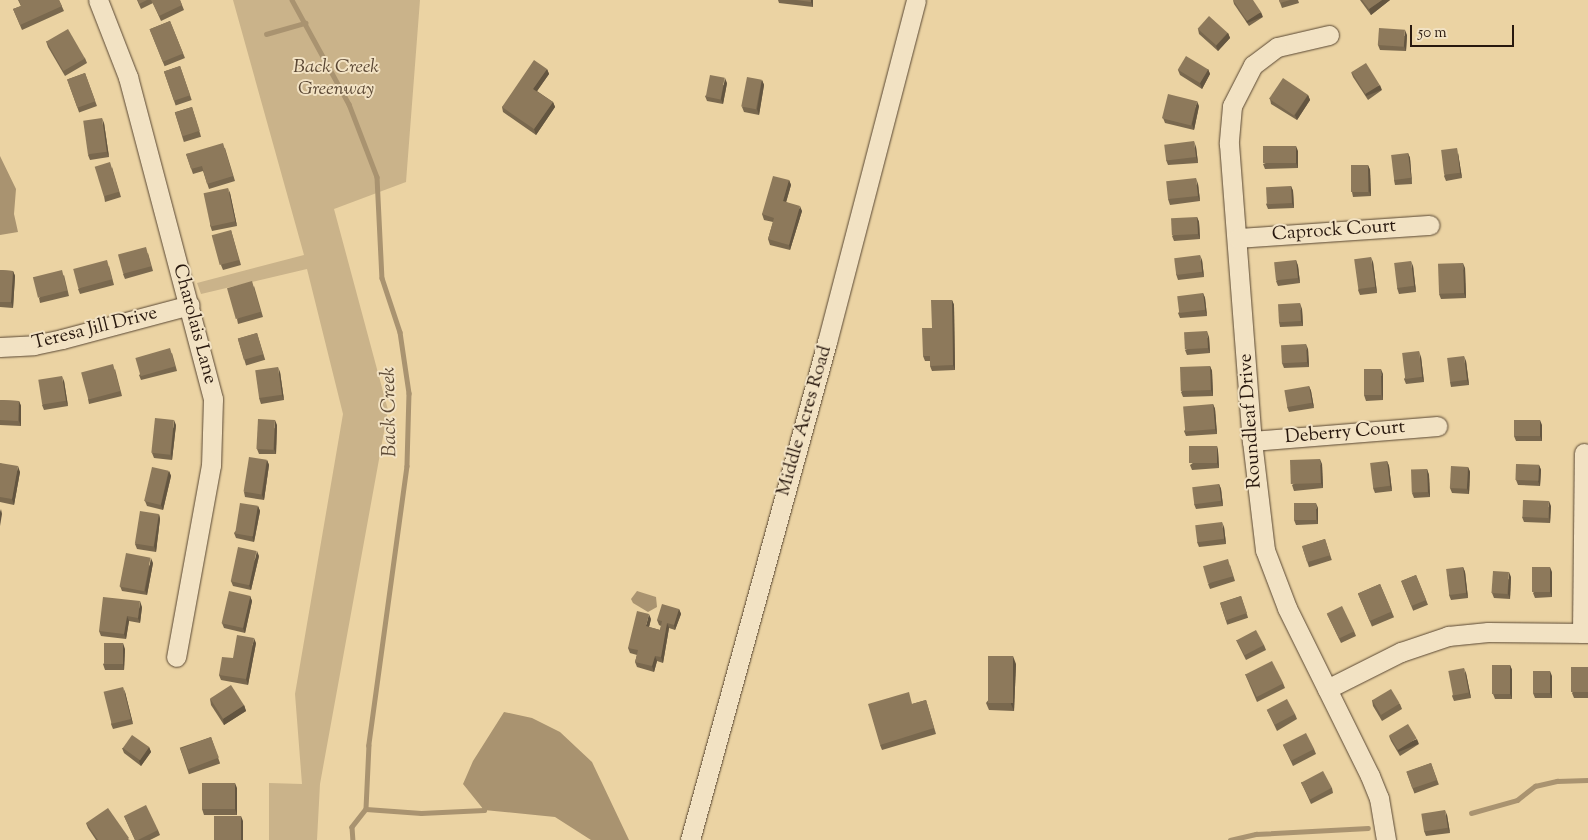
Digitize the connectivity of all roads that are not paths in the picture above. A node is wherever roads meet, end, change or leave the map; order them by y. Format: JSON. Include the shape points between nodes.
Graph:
{"nodes":[{"id":1,"x":98,"y":0,"type":"edge"},
{"id":2,"x":916,"y":0,"type":"edge"},
{"id":3,"x":1329,"y":34,"type":"dead end"},
{"id":4,"x":1430,"y":224,"type":"dead end"},
{"id":5,"x":1238,"y":238,"type":"junction"},
{"id":6,"x":190,"y":305,"type":"junction"},
{"id":7,"x":0,"y":346,"type":"edge"},
{"id":8,"x":1437,"y":426,"type":"dead end"},
{"id":9,"x":1252,"y":441,"type":"junction"},
{"id":10,"x":1584,"y":453,"type":"dead end"},
{"id":11,"x":1585,"y":633,"type":"edge"},
{"id":12,"x":176,"y":657,"type":"dead end"},
{"id":13,"x":1327,"y":689,"type":"junction"},
{"id":14,"x":690,"y":840,"type":"edge"},
{"id":15,"x":1386,"y":840,"type":"edge"}],
"edges":[{"from":1,"to":6,"type":"street","name":"Charolais Lane","via":[[128,77]]},
{"from":2,"to":14,"type":"street","name":"Middle Acres Road","via":[[827,342]]},
{"from":3,"to":5,"type":"street","name":"Roundleaf Drive","via":[[1277,47],[1253,65],[1242,82],[1232,106],[1229,129]]},
{"from":4,"to":5,"type":"street","name":"Caprock Court"},
{"from":5,"to":9,"type":"street","name":"Roundleaf Drive"},
{"from":6,"to":7,"type":"street","name":"Teresa Jill Drive","via":[[62,339],[34,345]]},
{"from":6,"to":12,"type":"street","name":"Charolais Lane","via":[[209,377],[214,432]]},
{"from":8,"to":9,"type":"street","name":"Deberry Court"},
{"from":9,"to":13,"type":"street","name":"Roundleaf Drive","via":[[1260,526],[1271,574]]},
{"from":10,"to":11,"type":"street"},
{"from":11,"to":13,"type":"street","via":[[1448,636],[1401,652]]},
{"from":13,"to":15,"type":"street","name":"Roundleaf Drive","via":[[1379,798]]}]}
